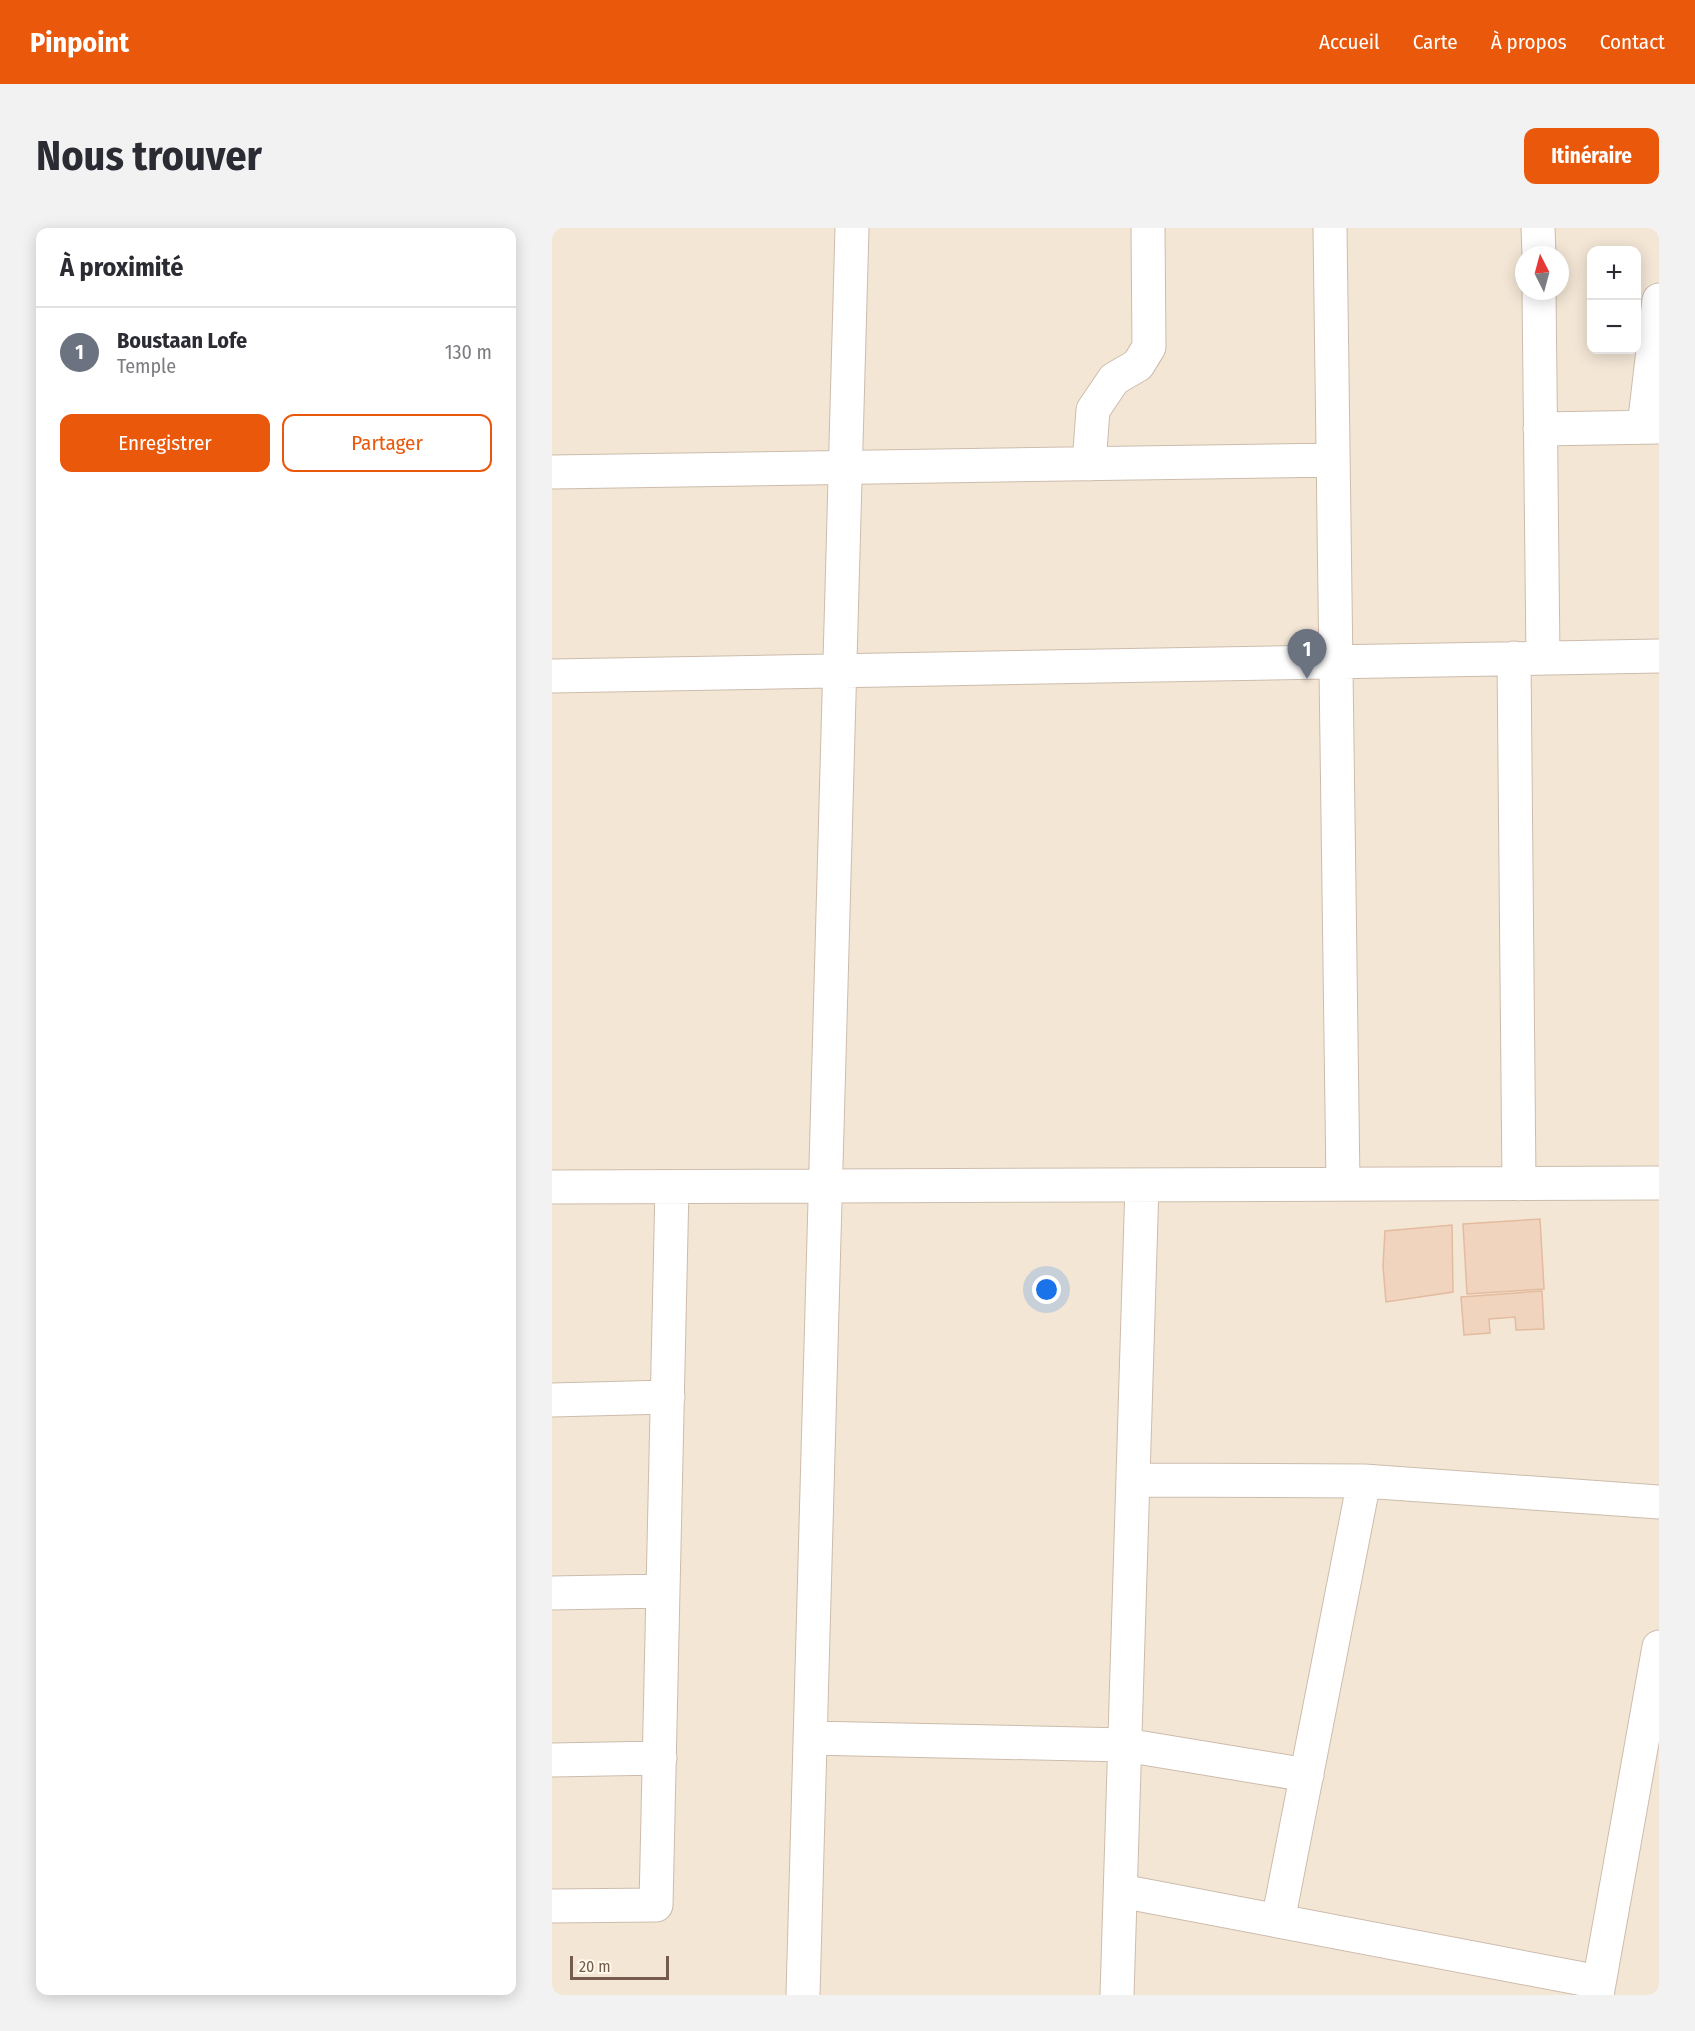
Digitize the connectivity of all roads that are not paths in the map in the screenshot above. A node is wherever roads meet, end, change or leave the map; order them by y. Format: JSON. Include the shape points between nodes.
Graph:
{"nodes":[{"id":1,"x":852,"y":228,"type":"edge"},
{"id":2,"x":1148,"y":228,"type":"edge"},
{"id":3,"x":1330,"y":228,"type":"edge"},
{"id":4,"x":1538,"y":228,"type":"edge"},
{"id":5,"x":1539,"y":246,"type":"edge"},
{"id":6,"x":1539,"y":300,"type":"edge"},
{"id":7,"x":1659,"y":300,"type":"edge"},
{"id":8,"x":1652,"y":427,"type":"edge"},
{"id":9,"x":1540,"y":429,"type":"junction"},
{"id":10,"x":1333,"y":460,"type":"junction"},
{"id":11,"x":1089,"y":464,"type":"junction"},
{"id":12,"x":845,"y":469,"type":"junction"},
{"id":13,"x":552,"y":472,"type":"edge"},
{"id":14,"x":1659,"y":656,"type":"edge"},
{"id":15,"x":1528,"y":658,"type":"junction"},
{"id":16,"x":1336,"y":661,"type":"junction"},
{"id":17,"x":840,"y":671,"type":"junction"},
{"id":18,"x":552,"y":676,"type":"edge"},
{"id":19,"x":1659,"y":1183,"type":"edge"},
{"id":20,"x":1343,"y":1184,"type":"junction"},
{"id":21,"x":1519,"y":1184,"type":"junction"},
{"id":22,"x":1142,"y":1185,"type":"junction"},
{"id":23,"x":672,"y":1187,"type":"junction"},
{"id":24,"x":825,"y":1187,"type":"junction"},
{"id":25,"x":552,"y":1188,"type":"edge"},
{"id":26,"x":668,"y":1397,"type":"junction"},
{"id":27,"x":552,"y":1400,"type":"edge"},
{"id":28,"x":1134,"y":1480,"type":"junction"},
{"id":29,"x":1364,"y":1482,"type":"junction"},
{"id":30,"x":1659,"y":1502,"type":"edge"},
{"id":31,"x":663,"y":1591,"type":"junction"},
{"id":32,"x":552,"y":1593,"type":"edge"},
{"id":33,"x":1659,"y":1647,"type":"edge"},
{"id":34,"x":810,"y":1738,"type":"junction"},
{"id":35,"x":1125,"y":1744,"type":"junction"},
{"id":36,"x":660,"y":1758,"type":"junction"},
{"id":37,"x":552,"y":1760,"type":"edge"},
{"id":38,"x":1307,"y":1775,"type":"junction"},
{"id":39,"x":1121,"y":1891,"type":"junction"},
{"id":40,"x":552,"y":1906,"type":"edge"},
{"id":41,"x":1278,"y":1921,"type":"junction"},
{"id":42,"x":1598,"y":1988,"type":"edge"},
{"id":43,"x":803,"y":1995,"type":"edge"},
{"id":44,"x":1117,"y":1995,"type":"edge"}],
"edges":[{"from":1,"to":12,"type":"street"},
{"from":2,"to":11,"type":"street","via":[[1149,347],[1138,364],[1114,379],[1093,410]]},
{"from":3,"to":10,"type":"street"},
{"from":4,"to":5,"type":"street"},
{"from":6,"to":9,"type":"street"},
{"from":7,"to":8,"type":"street"},
{"from":8,"to":9,"type":"street"},
{"from":9,"to":15,"type":"street"},
{"from":10,"to":11,"type":"street"},
{"from":10,"to":16,"type":"street"},
{"from":11,"to":12,"type":"street"},
{"from":12,"to":13,"type":"street"},
{"from":12,"to":17,"type":"street"},
{"from":14,"to":15,"type":"street"},
{"from":15,"to":16,"type":"street"},
{"from":15,"to":21,"type":"street"},
{"from":16,"to":17,"type":"street"},
{"from":16,"to":20,"type":"street"},
{"from":17,"to":18,"type":"street"},
{"from":17,"to":24,"type":"street"},
{"from":19,"to":21,"type":"street"},
{"from":20,"to":21,"type":"street"},
{"from":20,"to":22,"type":"street"},
{"from":22,"to":24,"type":"street"},
{"from":22,"to":28,"type":"street"},
{"from":23,"to":24,"type":"street"},
{"from":23,"to":25,"type":"street"},
{"from":23,"to":26,"type":"street"},
{"from":24,"to":34,"type":"street"},
{"from":26,"to":27,"type":"street"},
{"from":26,"to":31,"type":"street"},
{"from":28,"to":29,"type":"street"},
{"from":28,"to":35,"type":"street"},
{"from":29,"to":30,"type":"street"},
{"from":29,"to":38,"type":"street"},
{"from":31,"to":32,"type":"street"},
{"from":31,"to":36,"type":"street"},
{"from":33,"to":42,"type":"street"},
{"from":34,"to":35,"type":"street"},
{"from":34,"to":43,"type":"street"},
{"from":35,"to":38,"type":"street"},
{"from":35,"to":39,"type":"street"},
{"from":36,"to":37,"type":"street"},
{"from":36,"to":40,"type":"street","via":[[656,1905]]},
{"from":38,"to":41,"type":"street"},
{"from":39,"to":41,"type":"street"},
{"from":39,"to":44,"type":"street"},
{"from":41,"to":42,"type":"street"}]}
